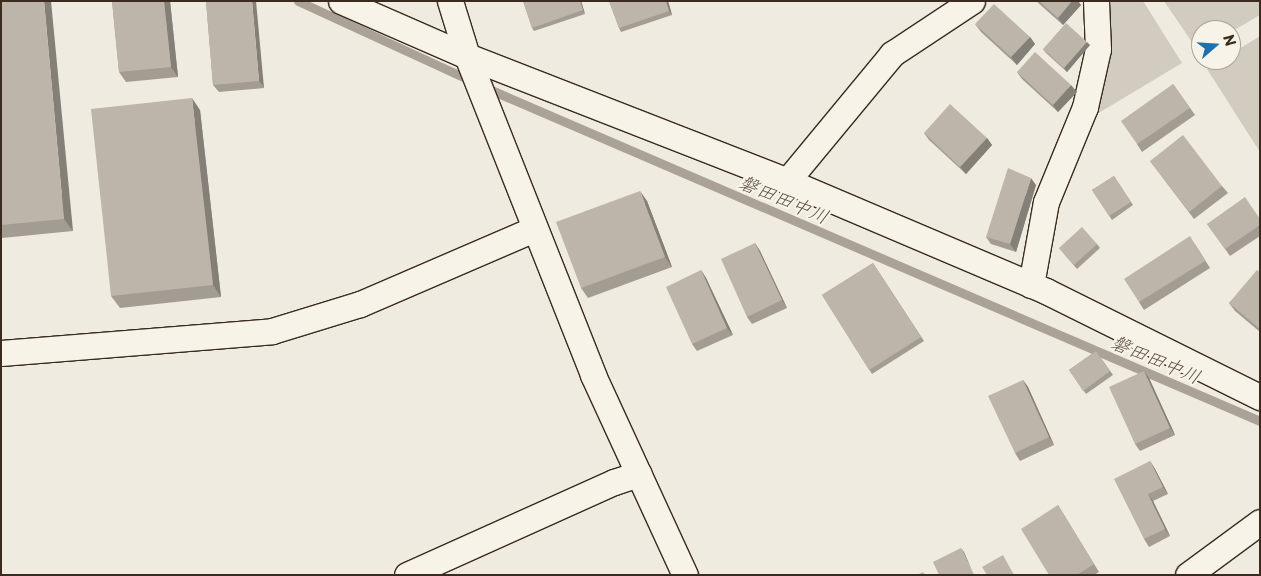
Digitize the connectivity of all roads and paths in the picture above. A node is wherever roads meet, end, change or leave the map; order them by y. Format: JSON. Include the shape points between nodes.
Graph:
{"nodes":[{"id":1,"x":341,"y":1,"type":"edge"},
{"id":2,"x":450,"y":1,"type":"edge"},
{"id":3,"x":972,"y":1,"type":"edge"},
{"id":4,"x":1096,"y":1,"type":"edge"},
{"id":5,"x":467,"y":56,"type":"junction"},
{"id":6,"x":787,"y":182,"type":"junction"},
{"id":7,"x":534,"y":229,"type":"junction"},
{"id":8,"x":1031,"y":285,"type":"junction"},
{"id":9,"x":1,"y":353,"type":"edge"},
{"id":10,"x":1260,"y":397,"type":"edge"},
{"id":11,"x":639,"y":474,"type":"junction"},
{"id":12,"x":1260,"y":522,"type":"edge"},
{"id":13,"x":407,"y":575,"type":"edge"},
{"id":14,"x":685,"y":575,"type":"edge"},
{"id":15,"x":1188,"y":575,"type":"edge"}],
"edges":[{"from":1,"to":5,"type":"street"},
{"from":2,"to":5,"type":"street"},
{"from":3,"to":6,"type":"street","via":[[892,54]]},
{"from":4,"to":8,"type":"street","via":[[1098,50],[1085,107],[1046,202]]},
{"from":5,"to":6,"type":"street"},
{"from":5,"to":7,"type":"street"},
{"from":6,"to":8,"type":"street"},
{"from":7,"to":9,"type":"street","via":[[360,304],[272,331]]},
{"from":7,"to":11,"type":"street","via":[[593,375]]},
{"from":8,"to":10,"type":"street"},
{"from":11,"to":13,"type":"street","via":[[614,482]]},
{"from":11,"to":14,"type":"street"},
{"from":12,"to":15,"type":"street"}]}
